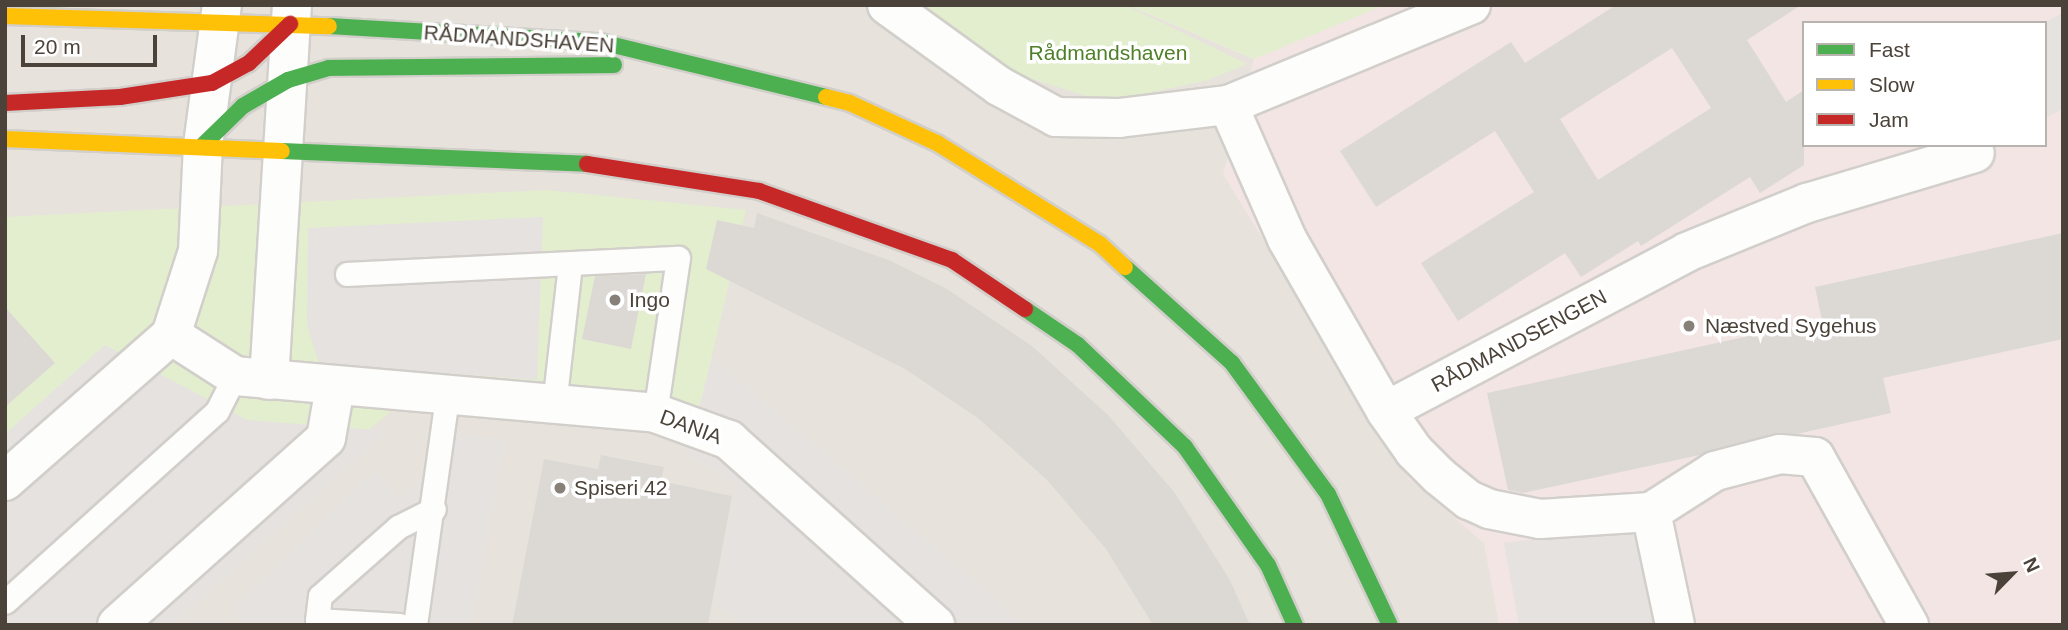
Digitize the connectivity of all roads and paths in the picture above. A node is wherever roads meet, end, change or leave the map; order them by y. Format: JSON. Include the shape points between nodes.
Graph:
{"nodes":[{"id":1,"x":887,"y":5,"type":"edge"},
{"id":2,"x":1471,"y":5,"type":"edge"},
{"id":3,"x":220,"y":14,"type":"edge"},
{"id":4,"x":291,"y":14,"type":"edge"},
{"id":5,"x":5,"y":16,"type":"edge"},
{"id":6,"x":696,"y":63,"type":"junction"},
{"id":7,"x":288,"y":80,"type":"junction"},
{"id":8,"x":212,"y":83,"type":"junction"},
{"id":9,"x":5,"y":103,"type":"edge"},
{"id":10,"x":1228,"y":105,"type":"junction"},
{"id":11,"x":5,"y":139,"type":"edge"},
{"id":12,"x":203,"y":145,"type":"junction"},
{"id":13,"x":281,"y":148,"type":"junction"},
{"id":14,"x":1975,"y":153,"type":"dead end"},
{"id":15,"x":570,"y":264,"type":"junction"},
{"id":16,"x":347,"y":275,"type":"dead end"},
{"id":17,"x":171,"y":335,"type":"junction"},
{"id":18,"x":252,"y":378,"type":"junction"},
{"id":19,"x":335,"y":387,"type":"junction"},
{"id":20,"x":447,"y":397,"type":"junction"},
{"id":21,"x":554,"y":405,"type":"junction"},
{"id":22,"x":1386,"y":411,"type":"junction"},
{"id":23,"x":654,"y":413,"type":"junction"},
{"id":24,"x":5,"y":481,"type":"edge"},
{"id":25,"x":434,"y":509,"type":"junction"},
{"id":26,"x":1651,"y":512,"type":"junction"},
{"id":27,"x":5,"y":602,"type":"edge"},
{"id":28,"x":313,"y":622,"type":"edge"},
{"id":29,"x":117,"y":625,"type":"edge"},
{"id":30,"x":399,"y":625,"type":"edge"},
{"id":31,"x":415,"y":625,"type":"edge"},
{"id":32,"x":935,"y":625,"type":"edge"},
{"id":33,"x":1296,"y":625,"type":"edge"},
{"id":34,"x":1391,"y":625,"type":"edge"},
{"id":35,"x":1675,"y":625,"type":"edge"},
{"id":36,"x":1909,"y":625,"type":"edge"}],
"edges":[{"from":1,"to":10,"type":"street","via":[[999,86],[1056,117],[1119,118]]},
{"from":2,"to":10,"type":"street"},
{"from":3,"to":4,"type":"main road","name":"RÅDMANDSHAVEN"},
{"from":3,"to":5,"type":"main road","name":"RÅDMANDSHAVEN"},
{"from":3,"to":8,"type":"street"},
{"from":4,"to":6,"type":"main road","name":"RÅDMANDSHAVEN","via":[[601,42]]},
{"from":4,"to":7,"type":"street"},
{"from":4,"to":8,"type":"main road","via":[[249,63]]},
{"from":6,"to":7,"type":"main road","via":[[330,68]]},
{"from":6,"to":34,"type":"main road","name":"RÅDMANDSHAVEN","via":[[850,103],[937,143],[1100,244],[1232,363],[1328,494]]},
{"from":7,"to":12,"type":"main road","via":[[243,106]]},
{"from":7,"to":13,"type":"street"},
{"from":8,"to":9,"type":"main road","via":[[120,97]]},
{"from":8,"to":12,"type":"street"},
{"from":10,"to":22,"type":"street","via":[[1287,239]]},
{"from":11,"to":12,"type":"main road"},
{"from":12,"to":13,"type":"main road"},
{"from":12,"to":17,"type":"street","via":[[198,251]]},
{"from":13,"to":18,"type":"street"},
{"from":13,"to":33,"type":"main road","via":[[631,169],[759,191],[952,260],[1078,345],[1185,447],[1268,565]]},
{"from":14,"to":22,"type":"street","name":"RÅDMANDSENGEN","via":[[1807,203],[1687,252]]},
{"from":15,"to":16,"type":"lane"},
{"from":15,"to":21,"type":"lane"},
{"from":15,"to":23,"type":"lane","via":[[678,258]]},
{"from":17,"to":18,"type":"street","name":"DANIA"},
{"from":17,"to":24,"type":"street"},
{"from":18,"to":19,"type":"street","name":"DANIA"},
{"from":18,"to":27,"type":"lane"},
{"from":19,"to":20,"type":"street","name":"DANIA"},
{"from":19,"to":29,"type":"street","via":[[326,438]]},
{"from":20,"to":21,"type":"street","name":"DANIA"},
{"from":20,"to":25,"type":"lane"},
{"from":21,"to":23,"type":"street","name":"DANIA"},
{"from":22,"to":26,"type":"street","via":[[1414,451],[1439,476],[1469,500],[1489,509],[1540,519]]},
{"from":23,"to":32,"type":"street","name":"DANIA","via":[[729,440]]},
{"from":25,"to":28,"type":"lane","via":[[398,527],[320,596]]},
{"from":25,"to":31,"type":"lane"},
{"from":26,"to":35,"type":"street"},
{"from":26,"to":36,"type":"street","via":[[1715,471],[1780,454],[1815,457]]},
{"from":28,"to":30,"type":"lane"}]}
